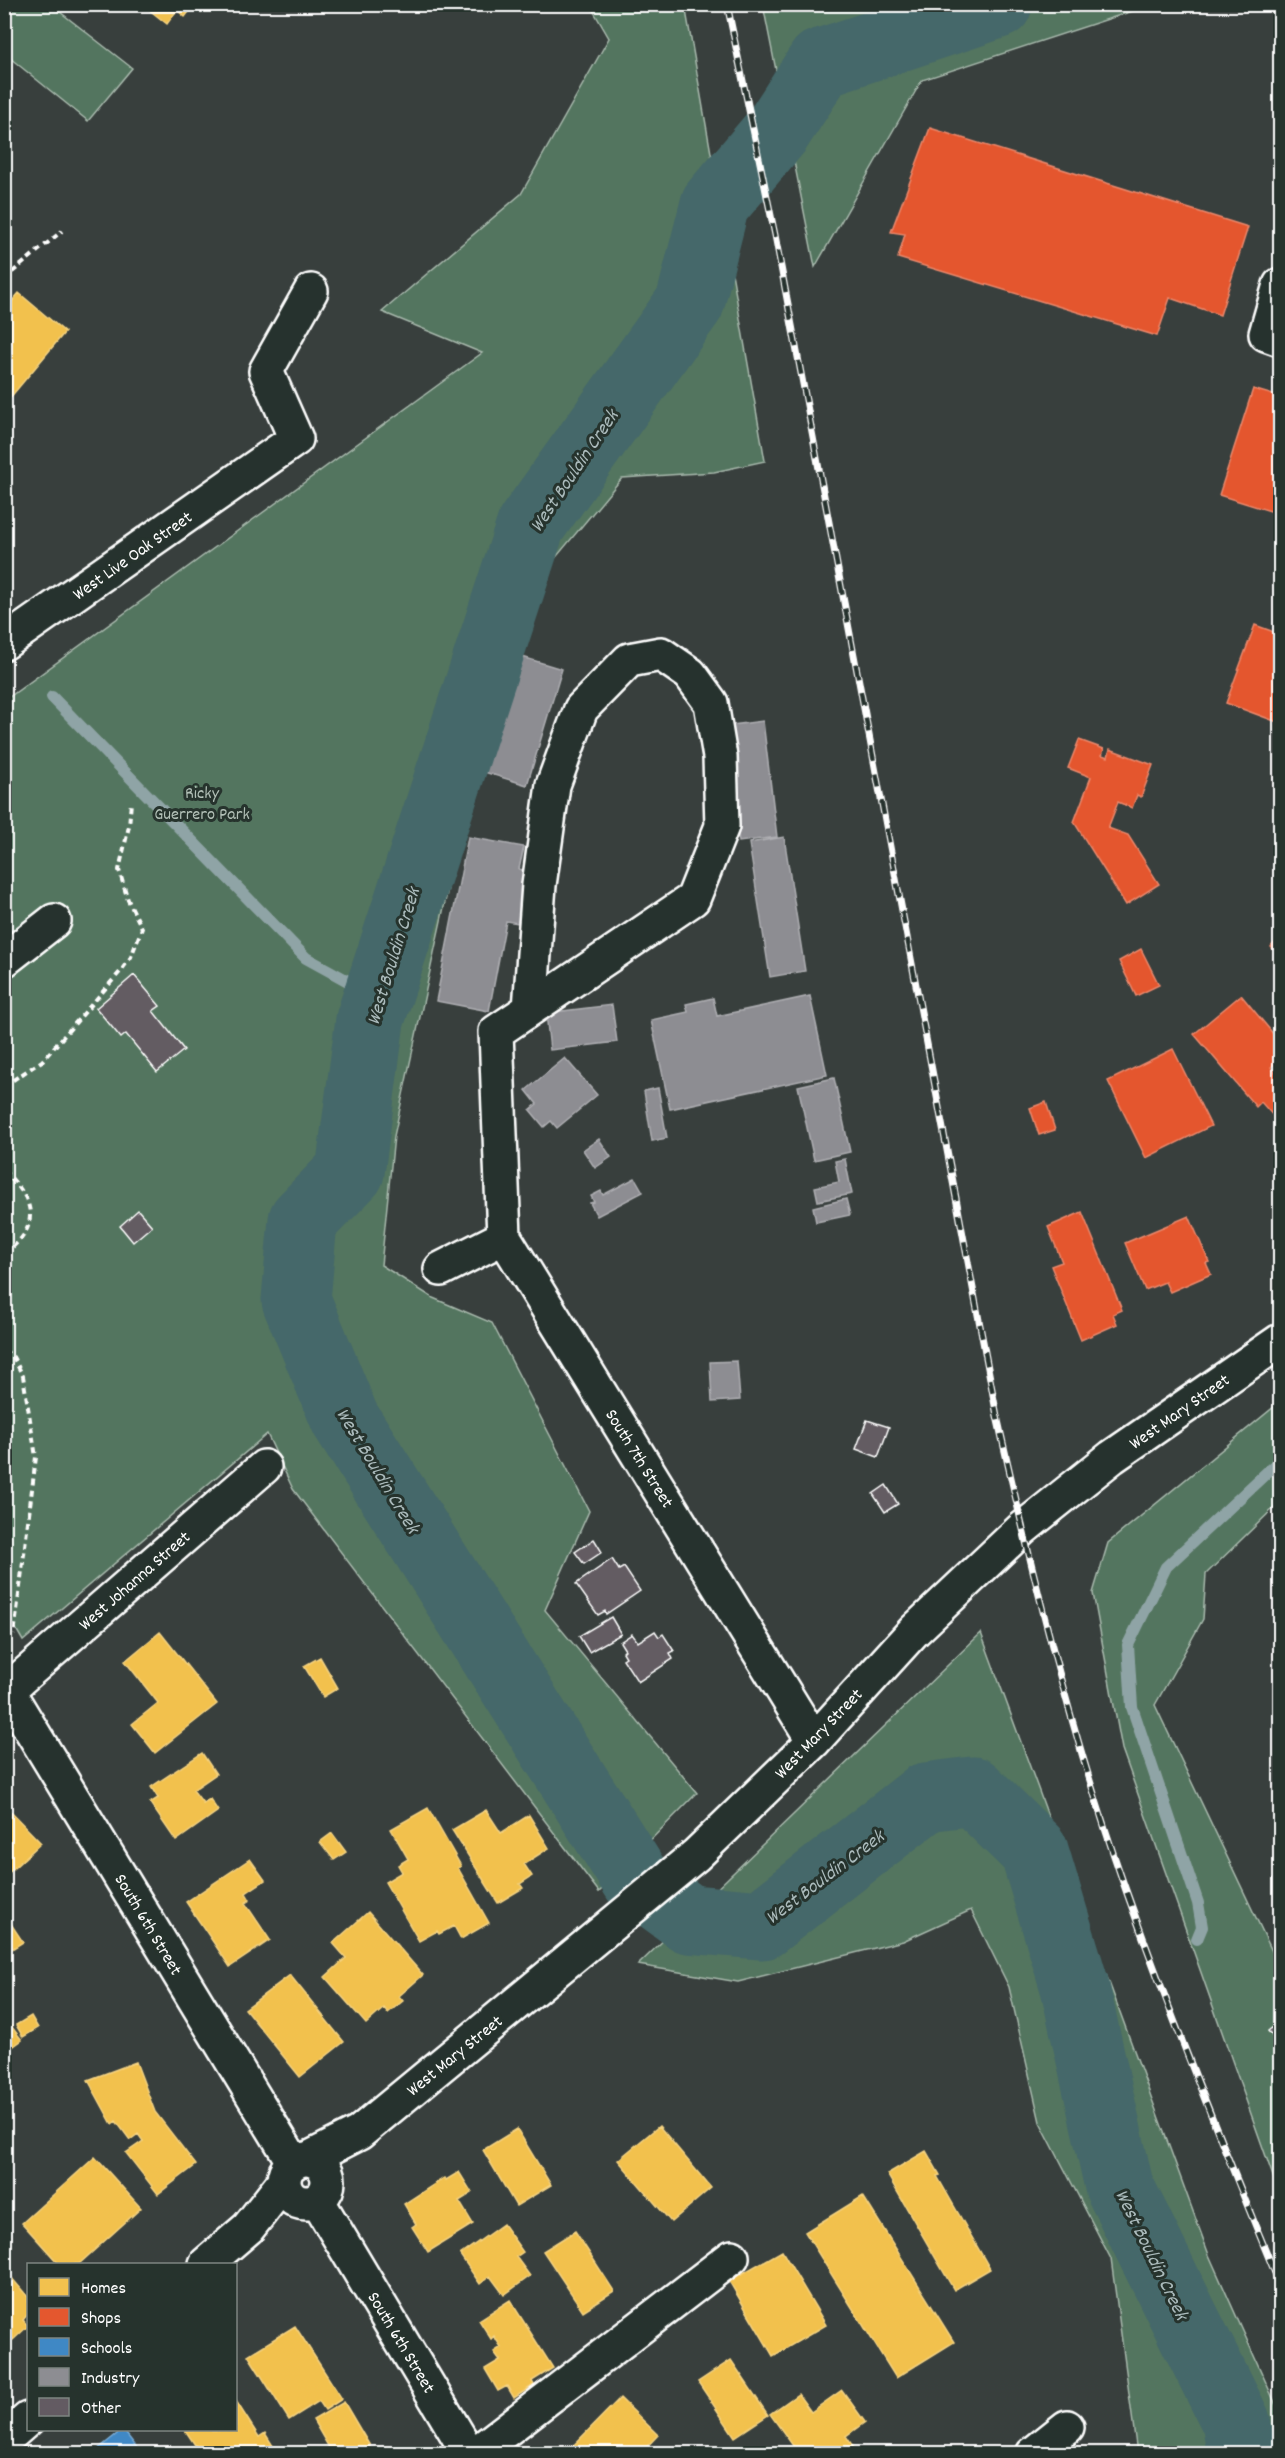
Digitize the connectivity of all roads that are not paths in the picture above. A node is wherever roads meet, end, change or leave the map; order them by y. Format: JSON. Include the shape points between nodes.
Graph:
{"nodes":[{"id":1,"x":1281,"y":285,"type":"edge"},
{"id":2,"x":311,"y":291,"type":"dead end"},
{"id":3,"x":1281,"y":339,"type":"edge"},
{"id":4,"x":4,"y":643,"type":"edge"},
{"id":5,"x":54,"y":921,"type":"dead end"},
{"id":6,"x":4,"y":960,"type":"edge"},
{"id":7,"x":530,"y":1009,"type":"junction"},
{"id":8,"x":504,"y":1237,"type":"junction"},
{"id":9,"x":441,"y":1269,"type":"dead end"},
{"id":10,"x":1281,"y":1341,"type":"edge"},
{"id":11,"x":264,"y":1467,"type":"dead end"},
{"id":12,"x":6,"y":1689,"type":"edge"},
{"id":13,"x":814,"y":1740,"type":"junction"},
{"id":14,"x":305,"y":2180,"type":"junction"},
{"id":15,"x":732,"y":2257,"type":"dead end"},
{"id":16,"x":208,"y":2263,"type":"edge"},
{"id":17,"x":27,"y":2420,"type":"edge"},
{"id":18,"x":1067,"y":2427,"type":"dead end"},
{"id":19,"x":4,"y":2440,"type":"edge"},
{"id":20,"x":469,"y":2454,"type":"edge"},
{"id":21,"x":476,"y":2454,"type":"edge"},
{"id":22,"x":1033,"y":2454,"type":"edge"}],
"edges":[{"from":1,"to":3,"type":"street","via":[[1266,334]]},
{"from":2,"to":4,"type":"street","name":"West Live Oak Street","via":[[266,371],[296,439]]},
{"from":5,"to":6,"type":"street"},
{"from":7,"to":7,"type":"street","via":[[693,899],[722,826],[720,757],[711,703],[690,674],[661,654],[628,660],[581,709],[553,785],[539,885]]},
{"from":7,"to":8,"type":"street","via":[[496,1032]]},
{"from":8,"to":9,"type":"street"},
{"from":8,"to":13,"type":"street","name":"South 7th Street"},
{"from":10,"to":13,"type":"street","name":"West Mary Street","via":[[1112,1457],[1022,1529],[914,1631]]},
{"from":11,"to":12,"type":"street","name":"West Johanna Street"},
{"from":12,"to":14,"type":"street","name":"South 6th Street"},
{"from":13,"to":14,"type":"street","name":"West Mary Street","via":[[632,1910]]},
{"from":14,"to":16,"type":"street","name":"West Mary Street"},
{"from":14,"to":20,"type":"street","name":"South 6th Street"},
{"from":15,"to":21,"type":"street"},
{"from":17,"to":19,"type":"street"},
{"from":18,"to":22,"type":"street"}]}
